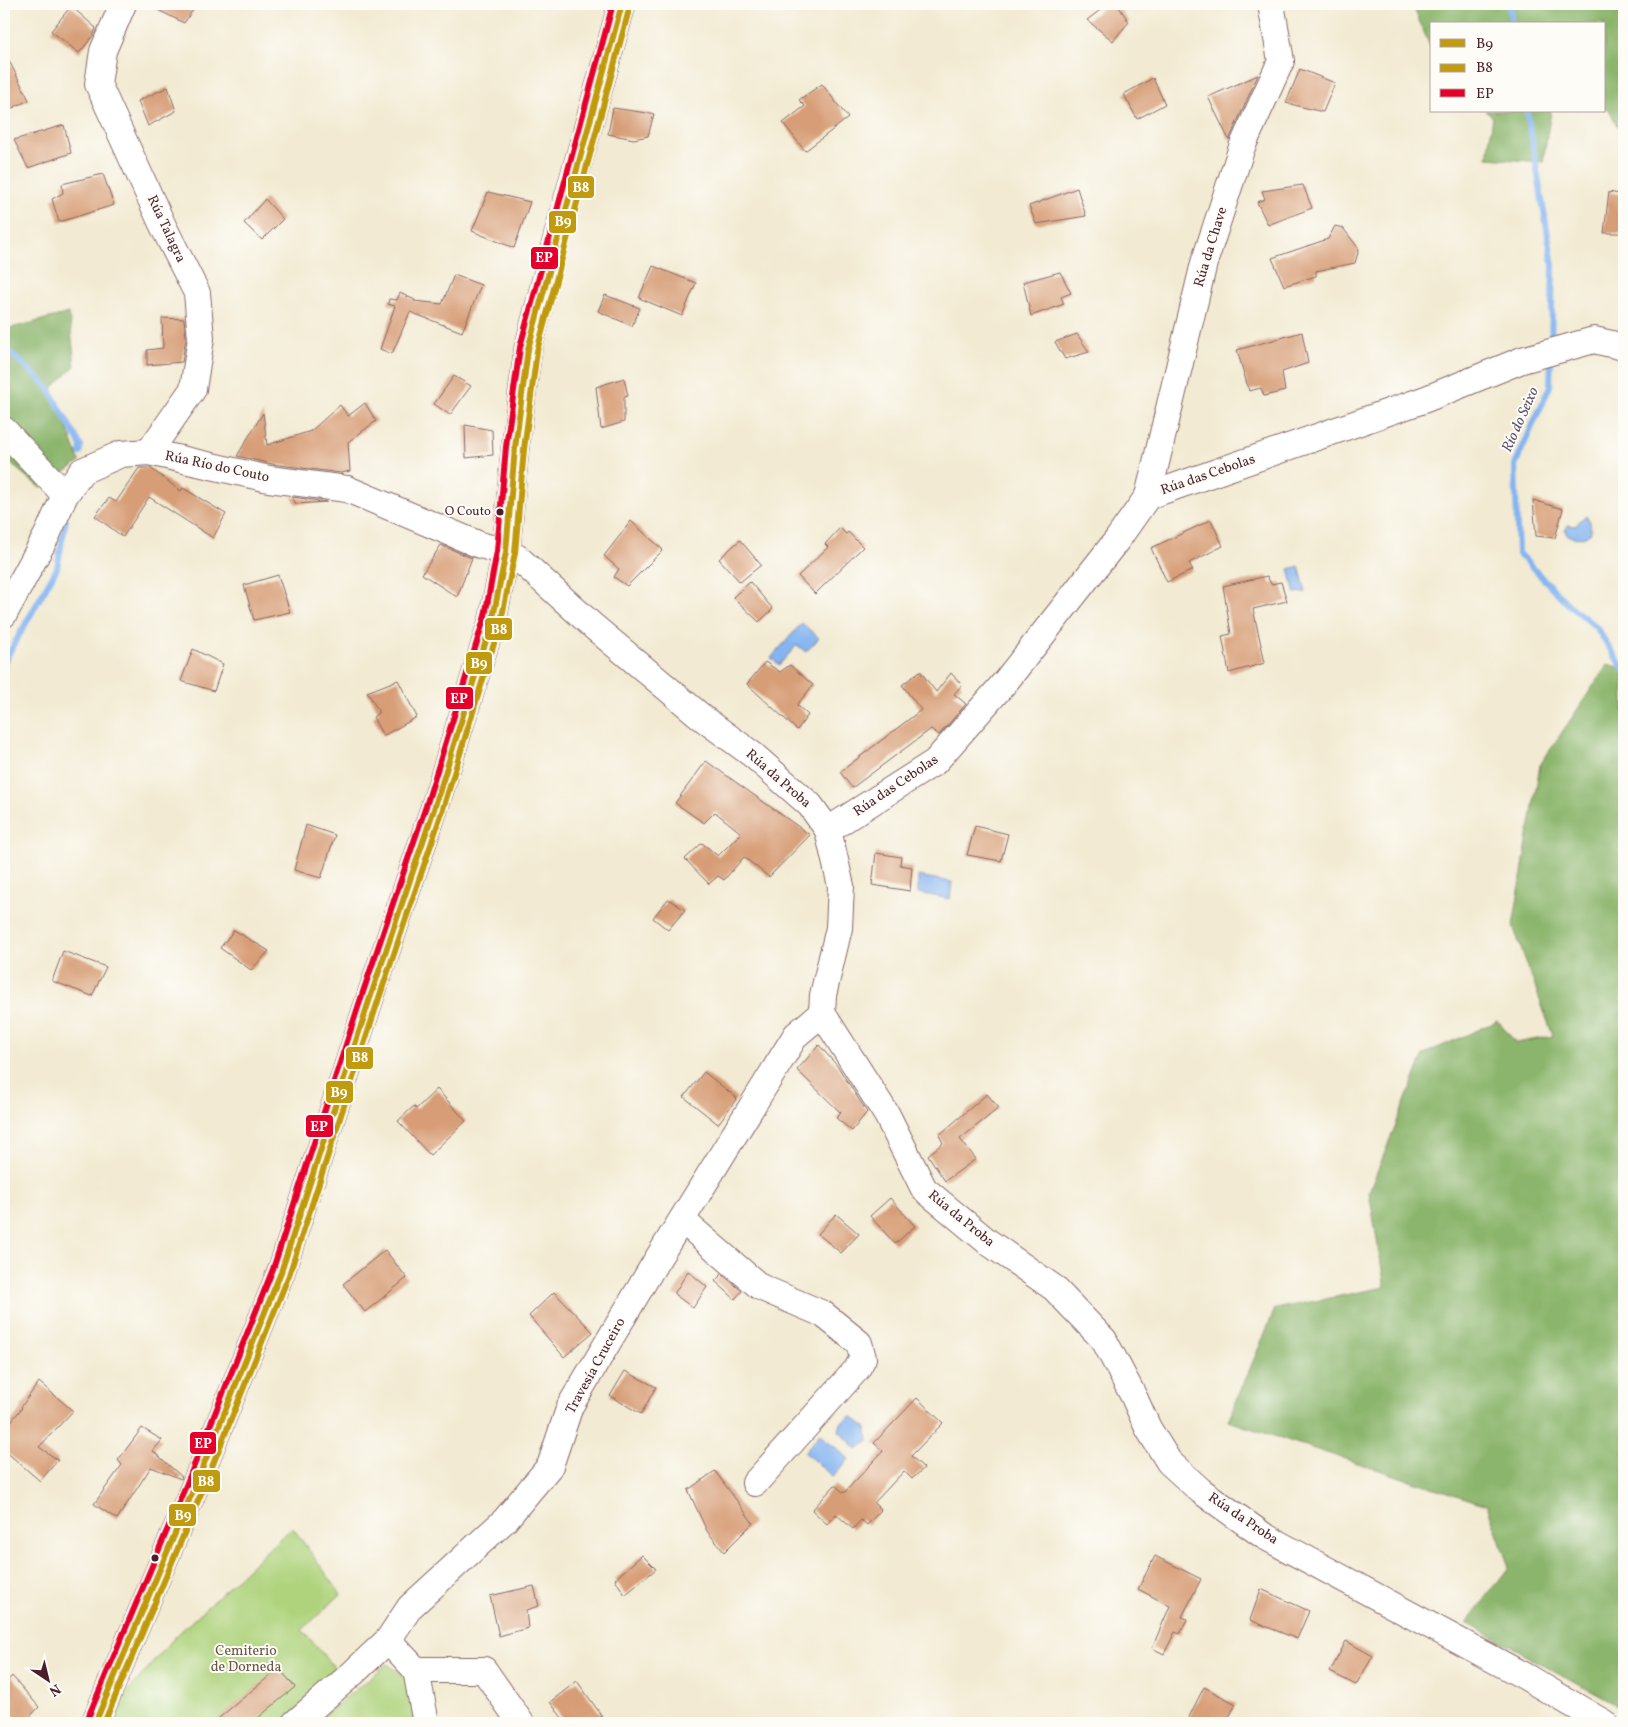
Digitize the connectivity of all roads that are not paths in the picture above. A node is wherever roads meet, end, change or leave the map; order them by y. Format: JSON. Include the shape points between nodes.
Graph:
{"nodes":[{"id":1,"x":123,"y":4,"type":"edge"},
{"id":2,"x":622,"y":4,"type":"edge"},
{"id":3,"x":1271,"y":4,"type":"edge"},
{"id":4,"x":1624,"y":348,"type":"edge"},
{"id":5,"x":4,"y":430,"type":"edge"},
{"id":6,"x":149,"y":452,"type":"junction"},
{"id":7,"x":65,"y":495,"type":"junction"},
{"id":8,"x":1148,"y":496,"type":"junction"},
{"id":9,"x":506,"y":552,"type":"junction"},
{"id":10,"x":4,"y":614,"type":"edge"},
{"id":11,"x":828,"y":830,"type":"junction"},
{"id":12,"x":822,"y":1013,"type":"junction"},
{"id":13,"x":682,"y":1220,"type":"junction"},
{"id":14,"x":755,"y":1483,"type":"dead end"},
{"id":15,"x":388,"y":1640,"type":"junction"},
{"id":16,"x":416,"y":1670,"type":"junction"},
{"id":17,"x":96,"y":1723,"type":"edge"},
{"id":18,"x":295,"y":1723,"type":"edge"},
{"id":19,"x":426,"y":1723,"type":"edge"},
{"id":20,"x":521,"y":1723,"type":"edge"},
{"id":21,"x":1604,"y":1723,"type":"edge"}],
"edges":[{"from":1,"to":6,"type":"street","name":"Rúa Talagra","via":[[103,51],[98,84],[197,293],[201,338],[193,389]]},
{"from":2,"to":9,"type":"main road","via":[[528,349]]},
{"from":3,"to":8,"type":"street","name":"Rúa da Chave","via":[[1281,61],[1242,147],[1204,263]]},
{"from":4,"to":8,"type":"street","name":"Rúa das Cebolas","via":[[1594,340],[1522,360],[1426,400]]},
{"from":5,"to":7,"type":"street"},
{"from":6,"to":7,"type":"street","name":"Rúa Río do Couto","via":[[121,454],[82,472]]},
{"from":6,"to":9,"type":"street","name":"Rúa Río do Couto","via":[[269,479],[347,489],[480,545]]},
{"from":7,"to":10,"type":"street","name":"Rúa Río do Couto"},
{"from":8,"to":11,"type":"street","name":"Rúa das Cebolas","via":[[1006,682],[935,762]]},
{"from":9,"to":11,"type":"street","name":"Rúa da Proba","via":[[518,558],[594,627],[810,804]]},
{"from":9,"to":17,"type":"main road","via":[[493,618],[434,809],[281,1272],[196,1486]]},
{"from":11,"to":12,"type":"street","name":"Rúa da Proba","via":[[841,886],[838,928]]},
{"from":12,"to":13,"type":"street","name":"Travesía Cruceiro","via":[[796,1035]]},
{"from":12,"to":21,"type":"street","name":"Rúa da Proba","via":[[887,1115],[924,1189],[988,1242],[1054,1288],[1104,1340],[1148,1428],[1169,1462],[1201,1492],[1264,1536],[1526,1677]]},
{"from":13,"to":14,"type":"street","via":[[760,1287],[823,1314],[859,1343],[862,1358],[857,1369]]},
{"from":13,"to":15,"type":"street","name":"Travesía Cruceiro","via":[[570,1406],[550,1466],[505,1520],[410,1606]]},
{"from":15,"to":16,"type":"street"},
{"from":15,"to":18,"type":"street","name":"Travesía Cruceiro"},
{"from":16,"to":19,"type":"street"},
{"from":16,"to":20,"type":"street","via":[[484,1670]]}]}
